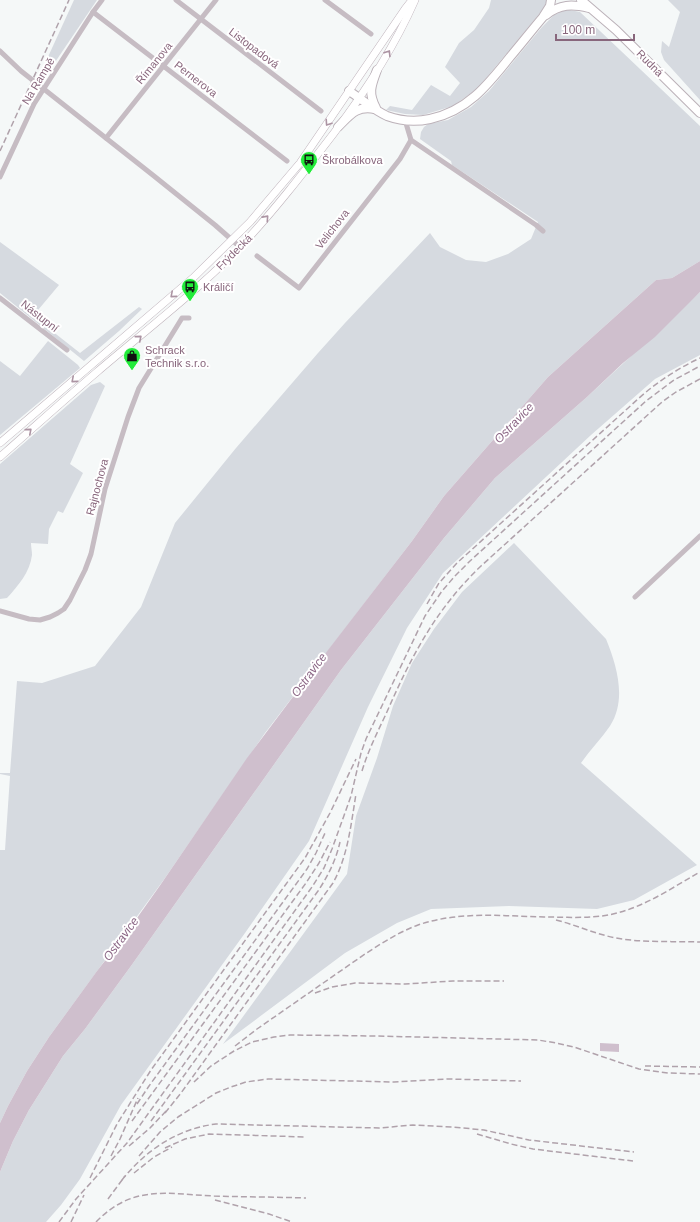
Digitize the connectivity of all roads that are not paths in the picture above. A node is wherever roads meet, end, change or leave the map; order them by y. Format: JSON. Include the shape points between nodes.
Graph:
{"nodes":[{"id":1,"x":102,"y":0,"type":"edge"},
{"id":2,"x":176,"y":0,"type":"edge"},
{"id":3,"x":216,"y":0,"type":"edge"},
{"id":4,"x":325,"y":0,"type":"edge"},
{"id":5,"x":414,"y":0,"type":"edge"},
{"id":6,"x":552,"y":0,"type":"edge"},
{"id":7,"x":581,"y":0,"type":"edge"},
{"id":8,"x":592,"y":9,"type":"junction"},
{"id":9,"x":93,"y":12,"type":"junction"},
{"id":10,"x":543,"y":17,"type":"junction"},
{"id":11,"x":201,"y":20,"type":"junction"},
{"id":12,"x":371,"y":34,"type":"dead end"},
{"id":13,"x":0,"y":51,"type":"edge"},
{"id":14,"x":164,"y":66,"type":"junction"},
{"id":15,"x":377,"y":70,"type":"junction"},
{"id":16,"x":44,"y":88,"type":"junction"},
{"id":17,"x":349,"y":91,"type":"junction"},
{"id":18,"x":359,"y":98,"type":"junction"},
{"id":19,"x":376,"y":109,"type":"junction"},
{"id":20,"x":321,"y":111,"type":"dead end"},
{"id":21,"x":700,"y":113,"type":"edge"},
{"id":22,"x":405,"y":120,"type":"junction"},
{"id":23,"x":338,"y":127,"type":"junction"},
{"id":24,"x":106,"y":138,"type":"junction"},
{"id":25,"x":412,"y":140,"type":"junction"},
{"id":26,"x":287,"y":161,"type":"dead end"},
{"id":27,"x":0,"y":177,"type":"edge"},
{"id":28,"x":542,"y":232,"type":"dead end"},
{"id":29,"x":232,"y":240,"type":"junction"},
{"id":30,"x":240,"y":247,"type":"junction"},
{"id":31,"x":257,"y":256,"type":"dead end"},
{"id":32,"x":0,"y":298,"type":"edge"},
{"id":33,"x":189,"y":318,"type":"dead end"},
{"id":34,"x":67,"y":350,"type":"dead end"},
{"id":35,"x":0,"y":443,"type":"edge"},
{"id":36,"x":0,"y":457,"type":"edge"},
{"id":37,"x":700,"y":536,"type":"edge"},
{"id":38,"x":635,"y":597,"type":"dead end"},
{"id":39,"x":0,"y":611,"type":"edge"}],
"edges":[{"from":1,"to":9,"type":"street","name":"Na Rampě"},
{"from":2,"to":11,"type":"street","name":"Listopadová"},
{"from":3,"to":11,"type":"street","name":"Římanova"},
{"from":4,"to":12,"type":"street"},
{"from":15,"to":5,"type":"main road","name":"Frýdecká","one_way":true,"via":[[390,50]]},
{"from":5,"to":17,"type":"main road","name":"Frýdecká","via":[[405,9]]},
{"from":6,"to":10,"type":"main road"},
{"from":7,"to":8,"type":"main road","name":"Rudná"},
{"from":8,"to":10,"type":"main road","via":[[564,6]]},
{"from":8,"to":21,"type":"main road","name":"Rudná"},
{"from":9,"to":14,"type":"street","name":"Pernerova"},
{"from":9,"to":16,"type":"street","name":"Na Rampě"},
{"from":10,"to":22,"type":"main road","via":[[488,83],[468,102],[455,111],[439,117]]},
{"from":11,"to":14,"type":"street","name":"Římanova"},
{"from":11,"to":20,"type":"street","name":"Listopadová"},
{"from":13,"to":16,"type":"street"},
{"from":14,"to":24,"type":"street","name":"Římanova"},
{"from":14,"to":26,"type":"street","name":"Pernerova"},
{"from":15,"to":18,"type":"main road","name":"Frýdecká"},
{"from":15,"to":19,"type":"main road","via":[[370,92]]},
{"from":16,"to":24,"type":"street"},
{"from":16,"to":27,"type":"street","name":"Na Rampě"},
{"from":17,"to":18,"type":"main road"},
{"from":17,"to":29,"type":"main road","name":"Frýdecká","one_way":true,"via":[[300,163],[264,207]]},
{"from":18,"to":19,"type":"main road"},
{"from":18,"to":23,"type":"main road","name":"Frýdecká"},
{"from":19,"to":22,"type":"main road","via":[[388,116]]},
{"from":19,"to":23,"type":"main road","via":[[359,109]]},
{"from":22,"to":25,"type":"street"},
{"from":30,"to":23,"type":"main road","name":"Frýdecká","one_way":true,"via":[[275,208]]},
{"from":24,"to":29,"type":"street"},
{"from":25,"to":28,"type":"street","via":[[536,225]]},
{"from":25,"to":31,"type":"street","name":"Velichova","via":[[299,288]]},
{"from":29,"to":30,"type":"street"},
{"from":29,"to":35,"type":"main road","name":"Frýdecká","one_way":true,"via":[[193,278]]},
{"from":36,"to":30,"type":"main road","name":"Frýdecká","one_way":true,"via":[[196,289]]},
{"from":32,"to":34,"type":"street","name":"Nástupní"},
{"from":33,"to":39,"type":"street","name":"Rajnochova","via":[[182,318],[139,388],[105,489],[91,554],[70,600],[58,613],[40,620]]},
{"from":37,"to":38,"type":"street"}]}
